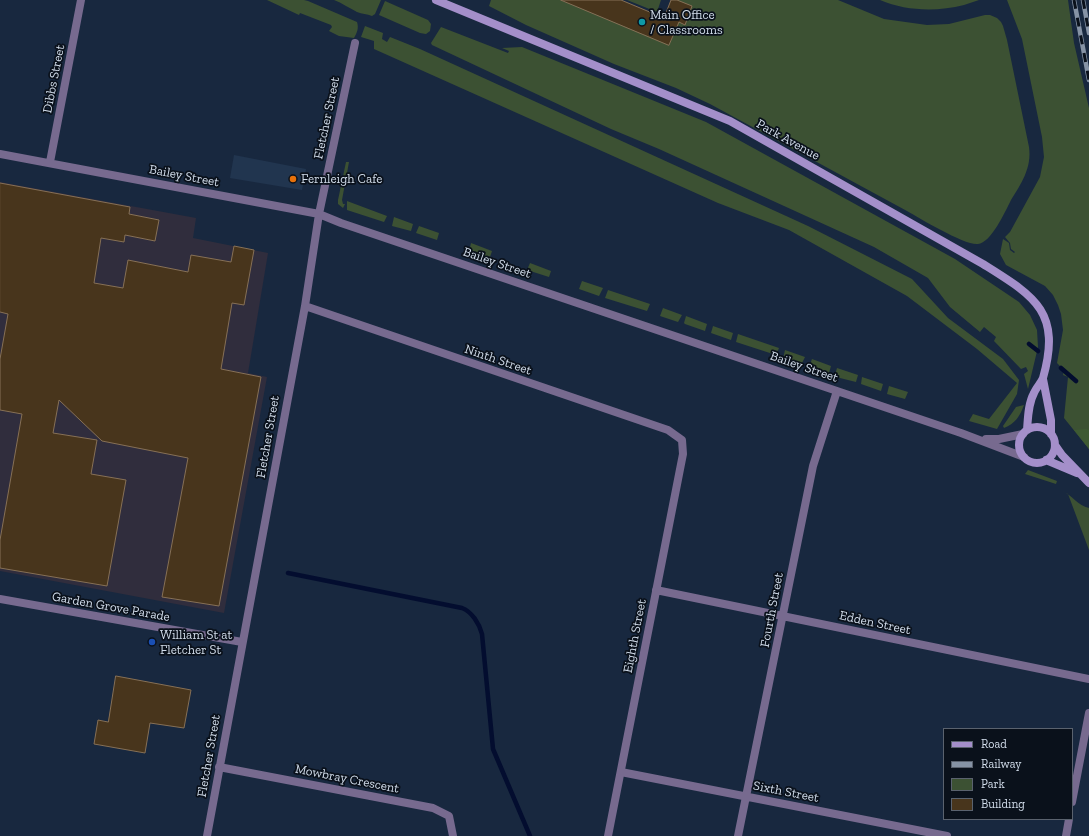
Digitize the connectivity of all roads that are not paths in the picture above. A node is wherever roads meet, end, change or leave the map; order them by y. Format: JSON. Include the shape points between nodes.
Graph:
{"nodes":[{"id":1,"x":81,"y":0,"type":"edge"},
{"id":2,"x":436,"y":0,"type":"edge"},
{"id":3,"x":355,"y":43,"type":"dead end"},
{"id":4,"x":0,"y":154,"type":"edge"},
{"id":5,"x":50,"y":162,"type":"junction"},
{"id":6,"x":319,"y":214,"type":"junction"},
{"id":7,"x":305,"y":306,"type":"junction"},
{"id":8,"x":1043,"y":379,"type":"junction"},
{"id":9,"x":837,"y":391,"type":"junction"},
{"id":10,"x":1025,"y":432,"type":"junction"},
{"id":11,"x":1052,"y":434,"type":"junction"},
{"id":12,"x":975,"y":438,"type":"junction"},
{"id":13,"x":682,"y":440,"type":"joint"},
{"id":14,"x":1055,"y":445,"type":"junction"},
{"id":15,"x":1024,"y":457,"type":"junction"},
{"id":16,"x":1046,"y":460,"type":"junction"},
{"id":17,"x":1088,"y":481,"type":"edge"},
{"id":18,"x":656,"y":590,"type":"junction"},
{"id":19,"x":0,"y":600,"type":"edge"},
{"id":20,"x":783,"y":616,"type":"junction"},
{"id":21,"x":242,"y":642,"type":"junction"},
{"id":22,"x":1089,"y":679,"type":"edge"},
{"id":23,"x":1089,"y":712,"type":"edge"},
{"id":24,"x":219,"y":767,"type":"junction"},
{"id":25,"x":621,"y":772,"type":"junction"},
{"id":26,"x":746,"y":797,"type":"junction"},
{"id":27,"x":1073,"y":797,"type":"edge"},
{"id":28,"x":1069,"y":820,"type":"edge"},
{"id":29,"x":207,"y":836,"type":"edge"},
{"id":30,"x":453,"y":836,"type":"edge"},
{"id":31,"x":608,"y":836,"type":"edge"},
{"id":32,"x":738,"y":836,"type":"edge"},
{"id":33,"x":947,"y":836,"type":"edge"},
{"id":34,"x":1066,"y":836,"type":"edge"}],
"edges":[{"from":1,"to":5,"type":"street","name":"Dibbs Street"},
{"from":2,"to":8,"type":"main road","name":"Park Avenue","via":[[730,121],[1003,276],[1033,299],[1046,319],[1049,340]]},
{"from":3,"to":6,"type":"street","name":"Fletcher Street"},
{"from":4,"to":5,"type":"street","name":"Bailey Street"},
{"from":5,"to":6,"type":"street","name":"Bailey Street"},
{"from":6,"to":7,"type":"street","name":"Fletcher Street"},
{"from":6,"to":9,"type":"street","name":"Bailey Street"},
{"from":7,"to":13,"type":"street","name":"Ninth Street","via":[[668,430]]},
{"from":7,"to":21,"type":"street","name":"Fletcher Street"},
{"from":8,"to":10,"type":"main road","name":"Park Avenue","via":[[1033,395]]},
{"from":8,"to":11,"type":"main road","name":"Park Avenue"},
{"from":9,"to":12,"type":"street","name":"Bailey Street"},
{"from":9,"to":20,"type":"street","name":"Fourth Street","via":[[813,466]]},
{"from":10,"to":11,"type":"main road","via":[[1040,427]]},
{"from":10,"to":12,"type":"street","name":"Bailey Street","via":[[999,439]]},
{"from":10,"to":15,"type":"main road","via":[[1019,443]]},
{"from":11,"to":14,"type":"main road"},
{"from":12,"to":15,"type":"street","name":"Bailey Street"},
{"from":13,"to":18,"type":"street","name":"Eighth Street","via":[[683,454]]},
{"from":14,"to":16,"type":"main road","via":[[1051,456]]},
{"from":14,"to":17,"type":"main road"},
{"from":15,"to":16,"type":"main road","via":[[1034,462]]},
{"from":16,"to":17,"type":"main road"},
{"from":18,"to":20,"type":"street","name":"Edden Street"},
{"from":18,"to":25,"type":"street","name":"Eighth Street"},
{"from":19,"to":21,"type":"street","name":"Garden Grove Parade"},
{"from":20,"to":22,"type":"street","name":"Edden Street"},
{"from":20,"to":26,"type":"street","name":"Fourth Street"},
{"from":21,"to":24,"type":"street","name":"Fletcher Street"},
{"from":23,"to":27,"type":"street"},
{"from":24,"to":29,"type":"street","name":"Fletcher Street"},
{"from":24,"to":30,"type":"street","name":"Mowbray Crescent","via":[[433,808],[449,816]]},
{"from":25,"to":26,"type":"street","name":"Sixth Street"},
{"from":25,"to":31,"type":"street","name":"Eighth Street"},
{"from":26,"to":32,"type":"street","name":"Fourth Street"},
{"from":26,"to":33,"type":"street","name":"Sixth Street"},
{"from":28,"to":34,"type":"street"}]}
